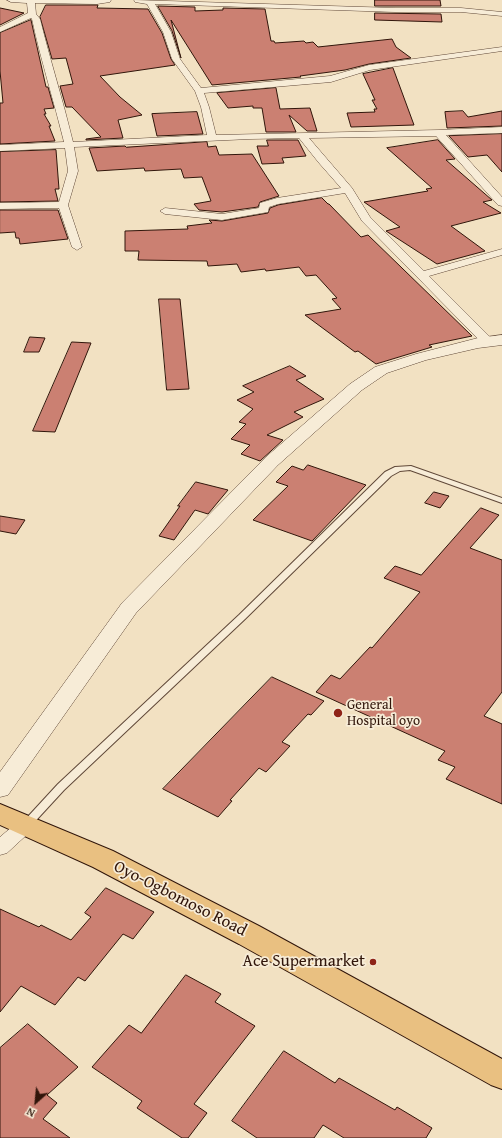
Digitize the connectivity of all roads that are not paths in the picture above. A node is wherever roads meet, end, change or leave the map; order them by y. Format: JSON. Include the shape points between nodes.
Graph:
{"nodes":[{"id":1,"x":11,"y":0,"type":"edge"},
{"id":2,"x":107,"y":0,"type":"edge"},
{"id":3,"x":138,"y":0,"type":"edge"},
{"id":4,"x":30,"y":1,"type":"edge"},
{"id":5,"x":150,"y":2,"type":"junction"},
{"id":6,"x":32,"y":14,"type":"junction"},
{"id":7,"x":502,"y":14,"type":"edge"},
{"id":8,"x":0,"y":30,"type":"edge"},
{"id":9,"x":502,"y":49,"type":"edge"},
{"id":10,"x":199,"y":91,"type":"junction"},
{"id":11,"x":502,"y":130,"type":"edge"},
{"id":12,"x":439,"y":133,"type":"junction"},
{"id":13,"x":302,"y":135,"type":"junction"},
{"id":14,"x":212,"y":137,"type":"junction"},
{"id":15,"x":69,"y":145,"type":"junction"},
{"id":16,"x":0,"y":148,"type":"edge"},
{"id":17,"x":348,"y":190,"type":"junction"},
{"id":18,"x":502,"y":203,"type":"edge"},
{"id":19,"x":63,"y":205,"type":"junction"},
{"id":20,"x":0,"y":206,"type":"edge"},
{"id":21,"x":165,"y":211,"type":"dead end"},
{"id":22,"x":77,"y":247,"type":"dead end"},
{"id":23,"x":502,"y":252,"type":"edge"},
{"id":24,"x":421,"y":274,"type":"junction"},
{"id":25,"x":495,"y":341,"type":"edge"},
{"id":26,"x":502,"y":501,"type":"edge"},
{"id":27,"x":0,"y":789,"type":"edge"},
{"id":28,"x":0,"y":814,"type":"edge"},
{"id":29,"x":26,"y":825,"type":"junction"},
{"id":30,"x":0,"y":848,"type":"edge"},
{"id":31,"x":502,"y":1075,"type":"edge"}],
"edges":[{"from":1,"to":4,"type":"street"},
{"from":2,"to":4,"type":"street"},
{"from":3,"to":5,"type":"street"},
{"from":4,"to":6,"type":"street"},
{"from":5,"to":7,"type":"street","via":[[461,10]]},
{"from":5,"to":10,"type":"street","via":[[166,32],[176,59]]},
{"from":6,"to":8,"type":"street"},
{"from":6,"to":15,"type":"street","via":[[36,19]]},
{"from":9,"to":10,"type":"street","via":[[369,68],[331,79]]},
{"from":10,"to":14,"type":"street"},
{"from":11,"to":12,"type":"street"},
{"from":12,"to":13,"type":"street"},
{"from":12,"to":18,"type":"street"},
{"from":13,"to":14,"type":"street"},
{"from":13,"to":17,"type":"street"},
{"from":14,"to":15,"type":"street"},
{"from":15,"to":16,"type":"street"},
{"from":15,"to":19,"type":"street","via":[[73,171]]},
{"from":17,"to":21,"type":"street","via":[[277,200],[264,205],[264,210],[237,216],[222,217]]},
{"from":17,"to":24,"type":"street","via":[[366,219]]},
{"from":19,"to":20,"type":"street"},
{"from":19,"to":22,"type":"street"},
{"from":23,"to":24,"type":"street"},
{"from":24,"to":25,"type":"street"},
{"from":25,"to":27,"type":"street","via":[[421,357],[381,370],[356,387],[272,461],[129,608]]},
{"from":26,"to":29,"type":"lane","via":[[411,468],[398,469],[388,474],[242,617],[61,787]]},
{"from":28,"to":29,"type":"highway","name":"Oyo-Ogbomoso Road"},
{"from":29,"to":30,"type":"street"},
{"from":29,"to":31,"type":"highway","name":"Oyo-Ogbomoso Road","via":[[103,859],[249,935]]}]}
